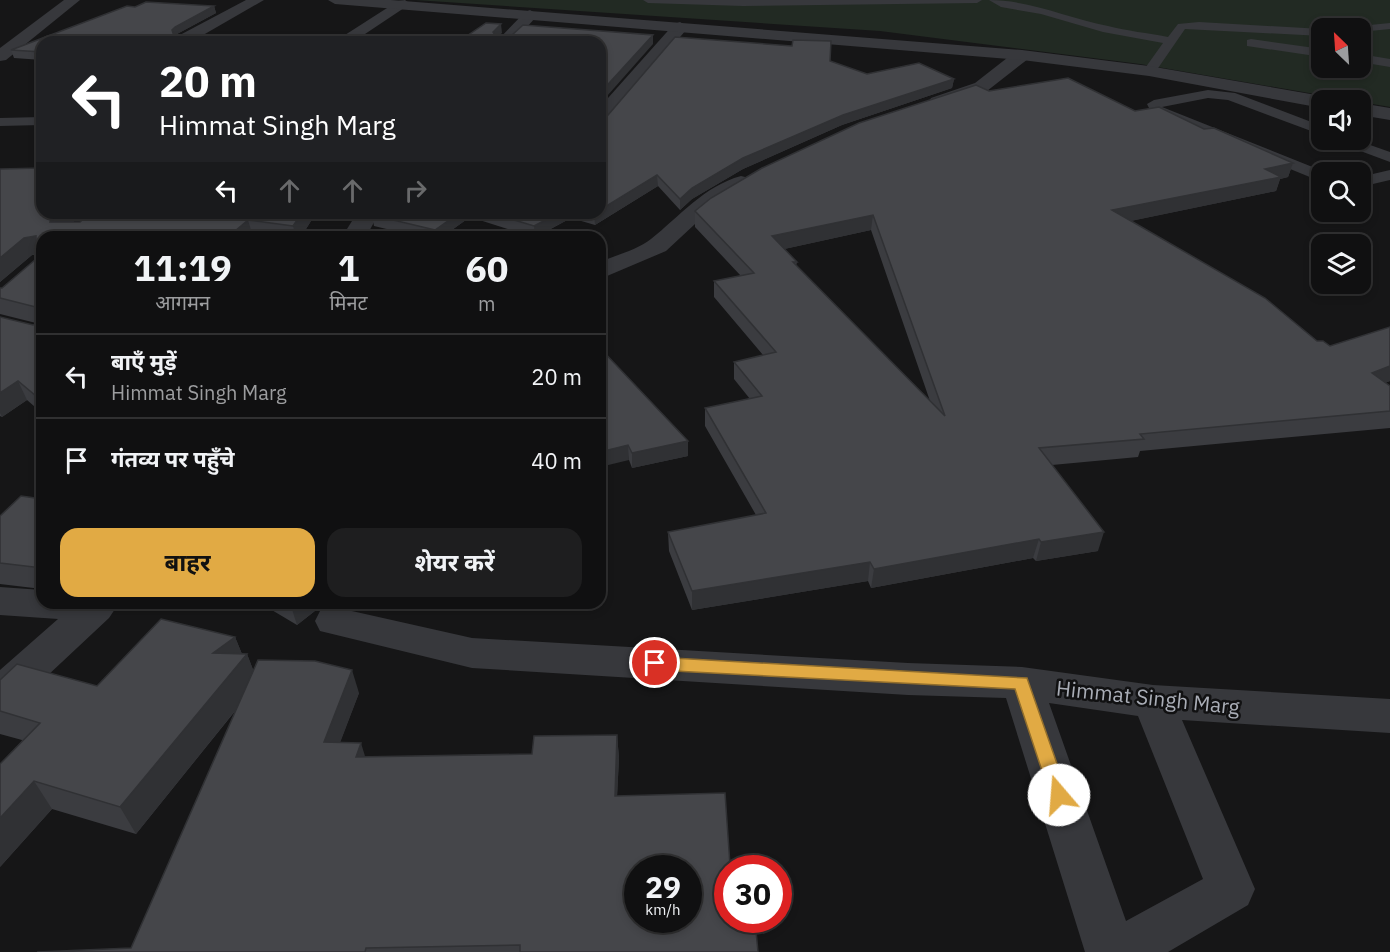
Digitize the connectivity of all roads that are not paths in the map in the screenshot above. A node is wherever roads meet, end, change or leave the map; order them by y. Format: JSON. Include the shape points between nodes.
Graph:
{"nodes":[{"id":1,"x":74,"y":0,"type":"edge"},
{"id":2,"x":257,"y":0,"type":"edge"},
{"id":3,"x":335,"y":0,"type":"edge"},
{"id":4,"x":648,"y":0,"type":"edge"},
{"id":5,"x":977,"y":0,"type":"edge"},
{"id":6,"x":994,"y":0,"type":"edge"},
{"id":7,"x":403,"y":4,"type":"junction"},
{"id":8,"x":530,"y":15,"type":"junction"},
{"id":9,"x":1390,"y":26,"type":"edge"},
{"id":10,"x":680,"y":27,"type":"junction"},
{"id":11,"x":1371,"y":28,"type":"edge"},
{"id":12,"x":1311,"y":31,"type":"edge"},
{"id":13,"x":190,"y":36,"type":"edge"},
{"id":14,"x":352,"y":36,"type":"edge"},
{"id":15,"x":510,"y":36,"type":"edge"},
{"id":16,"x":1174,"y":37,"type":"junction"},
{"id":17,"x":1371,"y":37,"type":"edge"},
{"id":18,"x":1390,"y":38,"type":"edge"},
{"id":19,"x":1311,"y":51,"type":"edge"},
{"id":20,"x":1022,"y":55,"type":"junction"},
{"id":21,"x":0,"y":56,"type":"edge"},
{"id":22,"x":1371,"y":60,"type":"edge"},
{"id":23,"x":1390,"y":63,"type":"edge"},
{"id":24,"x":1149,"y":71,"type":"junction"},
{"id":25,"x":1223,"y":89,"type":"junction"},
{"id":26,"x":1311,"y":101,"type":"edge"},
{"id":27,"x":915,"y":109,"type":"edge"},
{"id":28,"x":1371,"y":111,"type":"edge"},
{"id":29,"x":606,"y":112,"type":"edge"},
{"id":30,"x":1390,"y":114,"type":"edge"},
{"id":31,"x":36,"y":121,"type":"edge"},
{"id":32,"x":0,"y":122,"type":"edge"},
{"id":33,"x":1311,"y":127,"type":"edge"},
{"id":34,"x":1371,"y":150,"type":"edge"},
{"id":35,"x":1390,"y":157,"type":"edge"},
{"id":36,"x":763,"y":171,"type":"edge"},
{"id":37,"x":1311,"y":172,"type":"edge"},
{"id":38,"x":1390,"y":175,"type":"edge"},
{"id":39,"x":1371,"y":179,"type":"edge"},
{"id":40,"x":606,"y":268,"type":"edge"},
{"id":41,"x":0,"y":601,"type":"edge"},
{"id":42,"x":36,"y":602,"type":"edge"},
{"id":43,"x":94,"y":609,"type":"edge"},
{"id":44,"x":334,"y":621,"type":"dead end"},
{"id":45,"x":1022,"y":683,"type":"junction"},
{"id":46,"x":0,"y":694,"type":"edge"},
{"id":47,"x":1153,"y":702,"type":"junction"},
{"id":48,"x":1390,"y":716,"type":"edge"},
{"id":49,"x":1111,"y":952,"type":"edge"},
{"id":50,"x":1119,"y":952,"type":"edge"}],
"edges":[{"from":1,"to":21,"type":"street"},
{"from":2,"to":13,"type":"street"},
{"from":3,"to":7,"type":"street"},
{"from":4,"to":5,"type":"lane"},
{"from":6,"to":16,"type":"lane","via":[[1103,29]]},
{"from":7,"to":8,"type":"street"},
{"from":7,"to":14,"type":"street"},
{"from":8,"to":10,"type":"street"},
{"from":8,"to":15,"type":"street"},
{"from":9,"to":11,"type":"lane"},
{"from":10,"to":20,"type":"street"},
{"from":10,"to":29,"type":"street"},
{"from":12,"to":16,"type":"lane","via":[[1199,25],[1182,26]]},
{"from":16,"to":19,"type":"lane"},
{"from":16,"to":24,"type":"lane"},
{"from":17,"to":18,"type":"lane"},
{"from":20,"to":24,"type":"street"},
{"from":20,"to":27,"type":"street","via":[[981,87]]},
{"from":22,"to":23,"type":"lane"},
{"from":24,"to":25,"type":"street"},
{"from":25,"to":26,"type":"street"},
{"from":25,"to":33,"type":"lane","via":[[1230,96]]},
{"from":25,"to":37,"type":"lane","via":[[1154,104],[1156,109]]},
{"from":28,"to":30,"type":"street"},
{"from":31,"to":32,"type":"lane"},
{"from":34,"to":35,"type":"lane"},
{"from":36,"to":40,"type":"street","via":[[701,206],[657,246]]},
{"from":38,"to":39,"type":"lane"},
{"from":41,"to":42,"type":"street"},
{"from":43,"to":46,"type":"street"},
{"from":44,"to":45,"type":"street","name":"Himmat Singh Marg","via":[[472,652]]},
{"from":45,"to":47,"type":"street","name":"Himmat Singh Marg"},
{"from":45,"to":49,"type":"street"},
{"from":47,"to":48,"type":"street","name":"Himmat Singh Marg"},
{"from":47,"to":50,"type":"street","via":[[1231,889]]}]}
